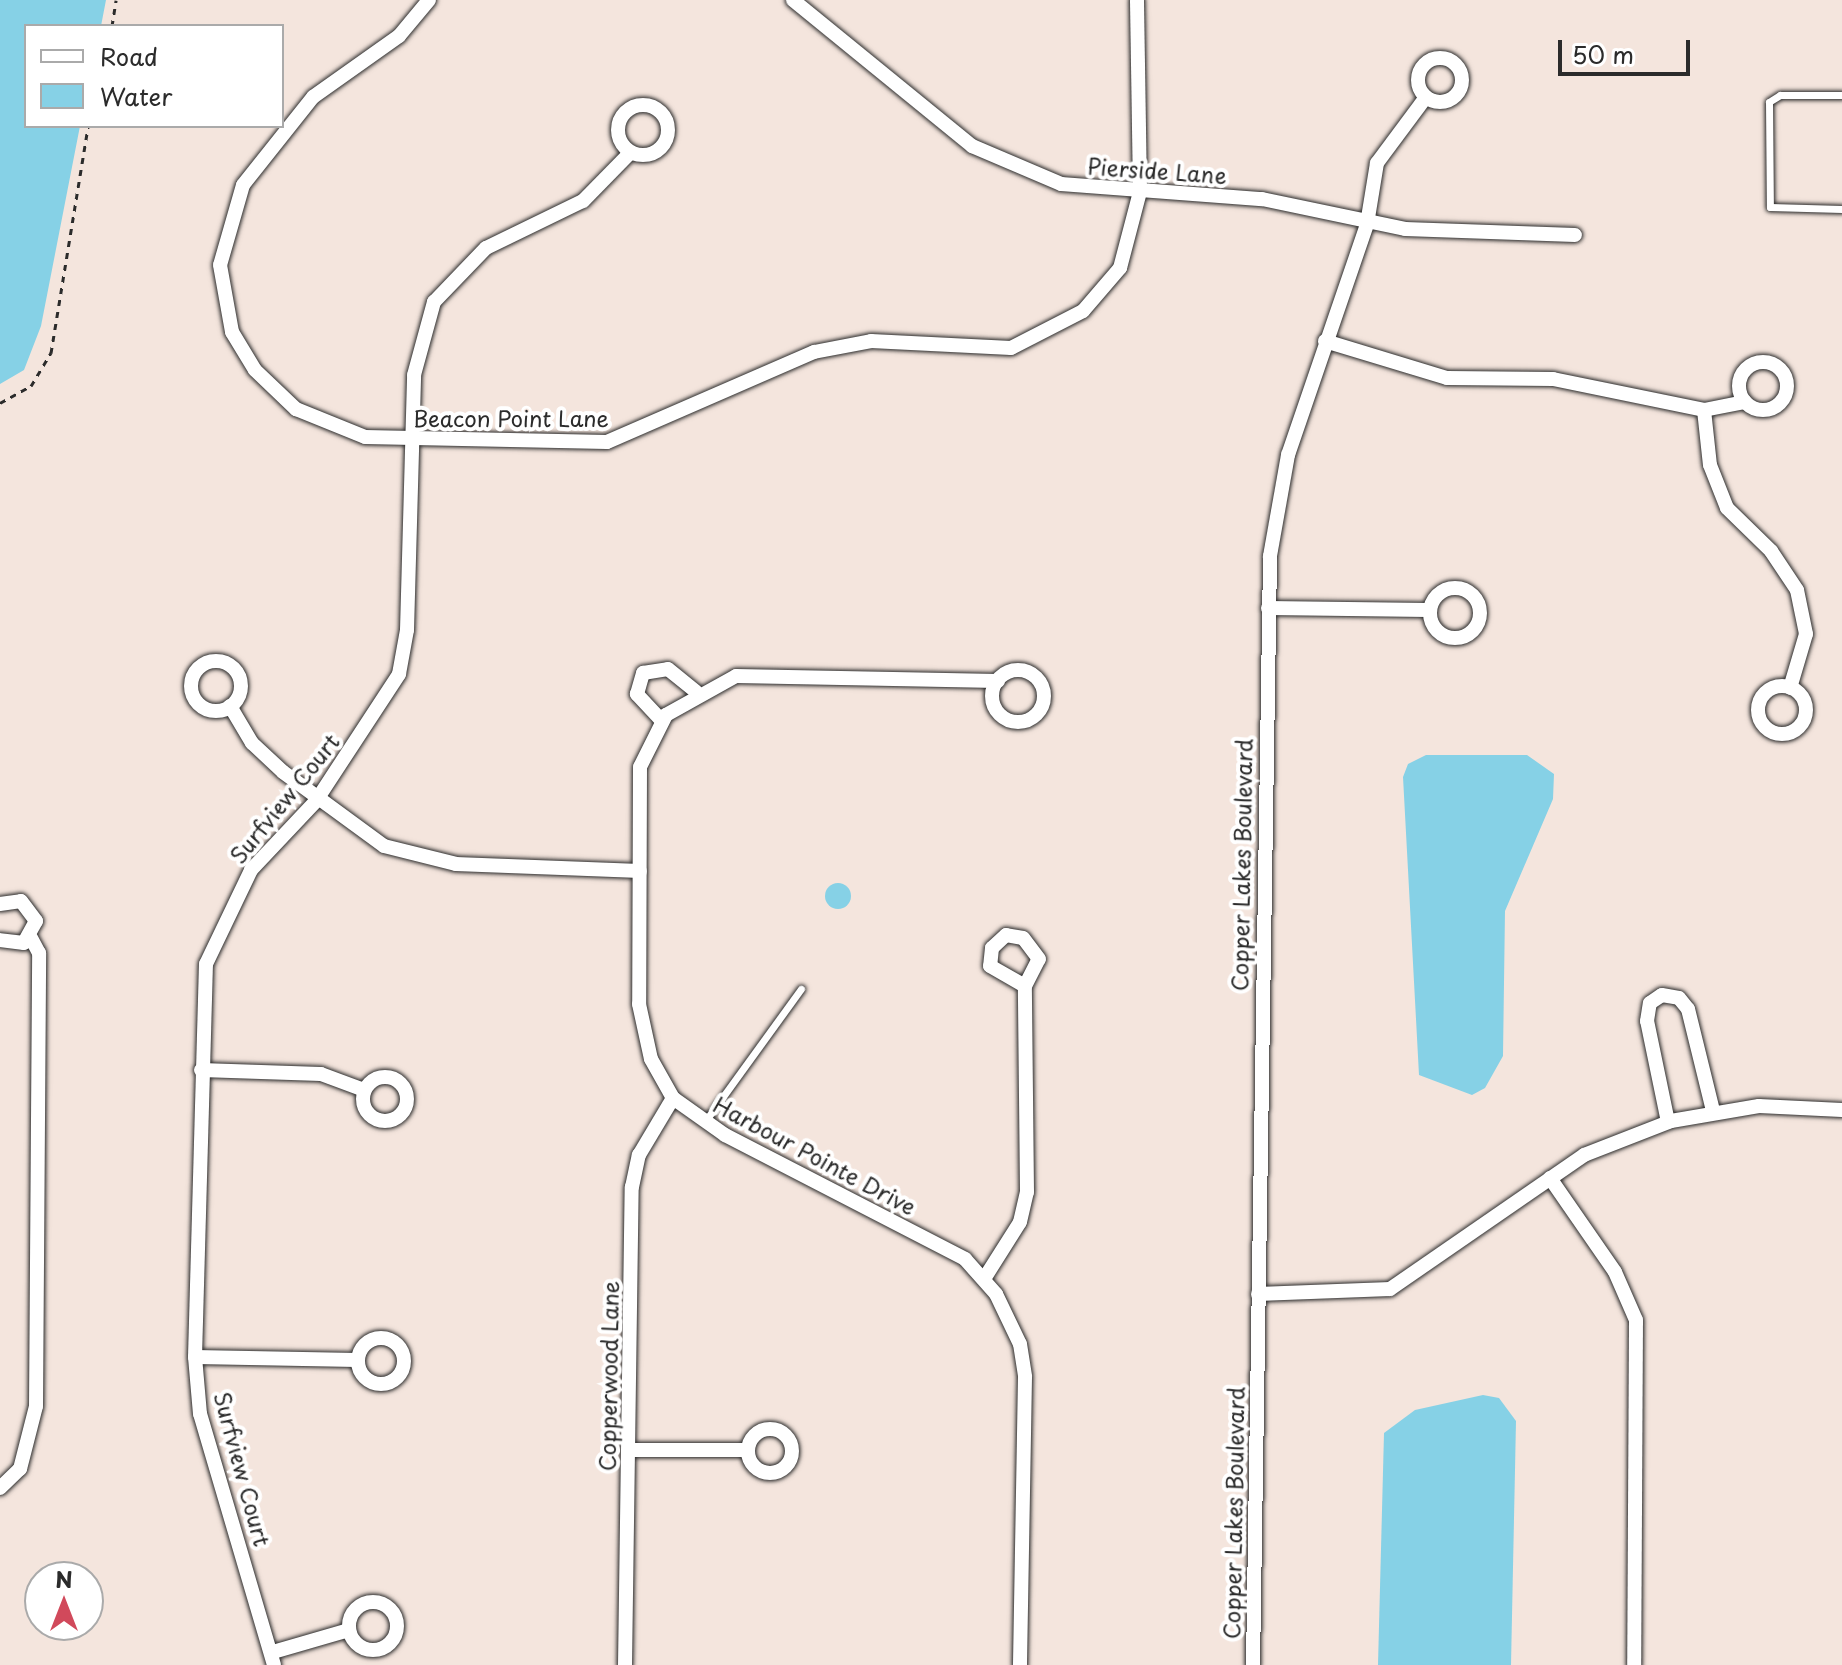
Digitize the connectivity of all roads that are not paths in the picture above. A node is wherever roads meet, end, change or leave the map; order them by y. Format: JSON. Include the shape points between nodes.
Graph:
{"nodes":[{"id":1,"x":429,"y":0,"type":"edge"},
{"id":2,"x":793,"y":0,"type":"edge"},
{"id":3,"x":1137,"y":0,"type":"edge"},
{"id":4,"x":1842,"y":95,"type":"edge"},
{"id":5,"x":1426,"y":97,"type":"dead end"},
{"id":6,"x":630,"y":153,"type":"dead end"},
{"id":7,"x":1140,"y":192,"type":"junction"},
{"id":8,"x":1842,"y":209,"type":"edge"},
{"id":9,"x":1367,"y":224,"type":"junction"},
{"id":10,"x":1575,"y":235,"type":"dead end"},
{"id":11,"x":1325,"y":341,"type":"junction"},
{"id":12,"x":1745,"y":402,"type":"dead end"},
{"id":13,"x":1704,"y":410,"type":"junction"},
{"id":14,"x":412,"y":440,"type":"junction"},
{"id":15,"x":1268,"y":608,"type":"junction"},
{"id":16,"x":1428,"y":610,"type":"dead end"},
{"id":17,"x":998,"y":681,"type":"dead end"},
{"id":18,"x":1790,"y":688,"type":"dead end"},
{"id":19,"x":696,"y":692,"type":"junction"},
{"id":20,"x":230,"y":706,"type":"dead end"},
{"id":21,"x":662,"y":721,"type":"junction"},
{"id":22,"x":316,"y":801,"type":"junction"},
{"id":23,"x":640,"y":871,"type":"junction"},
{"id":24,"x":0,"y":904,"type":"edge"},
{"id":25,"x":31,"y":938,"type":"junction"},
{"id":26,"x":0,"y":940,"type":"edge"},
{"id":27,"x":1025,"y":986,"type":"dead end"},
{"id":28,"x":801,"y":989,"type":"dead end"},
{"id":29,"x":201,"y":1070,"type":"junction"},
{"id":30,"x":364,"y":1090,"type":"dead end"},
{"id":31,"x":673,"y":1098,"type":"junction"},
{"id":32,"x":1842,"y":1110,"type":"edge"},
{"id":33,"x":1713,"y":1111,"type":"junction"},
{"id":34,"x":704,"y":1122,"type":"junction"},
{"id":35,"x":1668,"y":1122,"type":"junction"},
{"id":36,"x":1550,"y":1178,"type":"junction"},
{"id":37,"x":984,"y":1279,"type":"junction"},
{"id":38,"x":1258,"y":1294,"type":"junction"},
{"id":39,"x":195,"y":1357,"type":"junction"},
{"id":40,"x":357,"y":1360,"type":"dead end"},
{"id":41,"x":629,"y":1450,"type":"junction"},
{"id":42,"x":748,"y":1450,"type":"dead end"},
{"id":43,"x":0,"y":1488,"type":"edge"},
{"id":44,"x":349,"y":1630,"type":"dead end"},
{"id":45,"x":274,"y":1659,"type":"edge"},
{"id":46,"x":625,"y":1665,"type":"edge"},
{"id":47,"x":1020,"y":1665,"type":"edge"},
{"id":48,"x":1253,"y":1665,"type":"edge"},
{"id":49,"x":1634,"y":1665,"type":"edge"}],
"edges":[{"from":1,"to":14,"type":"street","name":"Beacon Point Lane","via":[[399,36],[313,97],[268,147],[232,209],[220,265],[232,332],[271,389],[341,430]]},
{"from":2,"to":7,"type":"street","name":"Pierside Lane","via":[[972,146],[1061,184]]},
{"from":3,"to":7,"type":"street","name":"Beacon Point Lane"},
{"from":4,"to":8,"type":"lane","via":[[1780,95],[1769,102],[1770,207]]},
{"from":5,"to":9,"type":"street","name":"Copper Lakes Boulevard","via":[[1377,163]]},
{"from":6,"to":14,"type":"street","name":"Surfview Court","via":[[583,201],[504,236],[448,284],[421,336]]},
{"from":7,"to":9,"type":"street","name":"Pierside Lane","via":[[1262,199]]},
{"from":7,"to":14,"type":"street","name":"Beacon Point Lane","via":[[1127,251],[1108,285],[1069,323],[1034,341],[990,351],[846,343],[607,442]]},
{"from":9,"to":10,"type":"street","name":"Pierside Lane"},
{"from":9,"to":11,"type":"street","name":"Copper Lakes Boulevard"},
{"from":11,"to":13,"type":"street","via":[[1447,378],[1553,379]]},
{"from":11,"to":15,"type":"street","name":"Copper Lakes Boulevard","via":[[1276,504]]},
{"from":12,"to":13,"type":"street"},
{"from":13,"to":18,"type":"street","via":[[1710,465],[1727,508],[1785,570],[1804,613],[1805,654]]},
{"from":14,"to":22,"type":"street","name":"Surfview Court","via":[[407,630],[399,674]]},
{"from":15,"to":16,"type":"street"},
{"from":15,"to":38,"type":"street","name":"Copper Lakes Boulevard"},
{"from":17,"to":19,"type":"street","name":"Harbour Pointe Drive","via":[[760,674]]},
{"from":19,"to":21,"type":"street","name":"Harbour Pointe Drive"},
{"from":19,"to":21,"type":"street","via":[[668,669],[643,673],[637,694]]},
{"from":20,"to":22,"type":"street","via":[[252,743]]},
{"from":21,"to":23,"type":"street","name":"Harbour Pointe Drive","via":[[640,767]]},
{"from":22,"to":23,"type":"street","via":[[384,846],[433,860]]},
{"from":22,"to":29,"type":"street","name":"Surfview Court","via":[[251,870],[216,936],[206,964]]},
{"from":23,"to":31,"type":"street","name":"Harbour Pointe Drive","via":[[639,1004],[651,1059]]},
{"from":24,"to":25,"type":"street","via":[[29,905],[36,921]]},
{"from":25,"to":26,"type":"street","via":[[15,945]]},
{"from":25,"to":43,"type":"street","via":[[39,953],[36,1406],[20,1469]]},
{"from":27,"to":37,"type":"street","via":[[1027,1192],[1020,1222]]},
{"from":28,"to":34,"type":"lane"},
{"from":29,"to":30,"type":"street","via":[[321,1074]]},
{"from":29,"to":39,"type":"street","name":"Surfview Court"},
{"from":31,"to":34,"type":"street","name":"Harbour Pointe Drive"},
{"from":31,"to":41,"type":"street","name":"Copperwood Lane","via":[[639,1155],[632,1187]]},
{"from":32,"to":33,"type":"street"},
{"from":33,"to":35,"type":"street"},
{"from":33,"to":35,"type":"street","via":[[1688,1009],[1679,998],[1662,995],[1650,1003],[1647,1021]]},
{"from":34,"to":37,"type":"street","name":"Harbour Pointe Drive","via":[[965,1259]]},
{"from":35,"to":36,"type":"street","via":[[1584,1155]]},
{"from":36,"to":38,"type":"street","via":[[1390,1289]]},
{"from":36,"to":49,"type":"street","via":[[1615,1272],[1636,1320]]},
{"from":37,"to":47,"type":"street","name":"Harbour Pointe Drive","via":[[1013,1326],[1025,1377]]},
{"from":38,"to":48,"type":"street","name":"Copper Lakes Boulevard"},
{"from":39,"to":40,"type":"street"},
{"from":39,"to":45,"type":"street","name":"Surfview Court","via":[[200,1414]]},
{"from":41,"to":42,"type":"street"},
{"from":41,"to":46,"type":"street","name":"Copperwood Lane"},
{"from":44,"to":45,"type":"street"}]}
